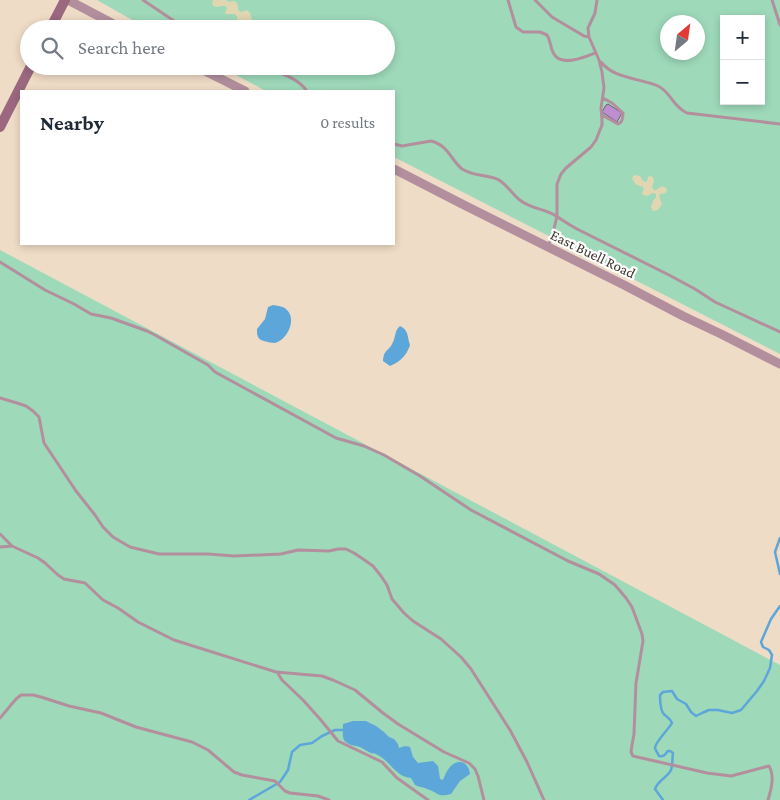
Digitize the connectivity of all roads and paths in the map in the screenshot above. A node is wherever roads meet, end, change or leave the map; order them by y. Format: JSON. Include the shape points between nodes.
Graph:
{"nodes":[{"id":1,"x":66,"y":0,"type":"edge"},
{"id":2,"x":143,"y":0,"type":"edge"},
{"id":3,"x":508,"y":0,"type":"edge"},
{"id":4,"x":534,"y":0,"type":"edge"},
{"id":5,"x":597,"y":0,"type":"edge"},
{"id":6,"x":772,"y":0,"type":"edge"},
{"id":7,"x":55,"y":20,"type":"edge"},
{"id":8,"x":105,"y":20,"type":"edge"},
{"id":9,"x":173,"y":20,"type":"edge"},
{"id":10,"x":780,"y":25,"type":"edge"},
{"id":11,"x":589,"y":37,"type":"junction"},
{"id":12,"x":595,"y":53,"type":"junction"},
{"id":13,"x":599,"y":60,"type":"junction"},
{"id":14,"x":26,"y":75,"type":"edge"},
{"id":15,"x":214,"y":75,"type":"edge"},
{"id":16,"x":284,"y":75,"type":"edge"},
{"id":17,"x":243,"y":90,"type":"edge"},
{"id":18,"x":306,"y":90,"type":"edge"},
{"id":19,"x":603,"y":98,"type":"junction"},
{"id":20,"x":602,"y":115,"type":"junction"},
{"id":21,"x":780,"y":124,"type":"edge"},
{"id":22,"x":0,"y":127,"type":"edge"},
{"id":23,"x":395,"y":144,"type":"edge"},
{"id":24,"x":395,"y":170,"type":"edge"},
{"id":25,"x":556,"y":216,"type":"junction"},
{"id":26,"x":548,"y":247,"type":"junction"},
{"id":27,"x":0,"y":262,"type":"edge"},
{"id":28,"x":780,"y":332,"type":"edge"},
{"id":29,"x":780,"y":364,"type":"edge"},
{"id":30,"x":0,"y":398,"type":"edge"},
{"id":31,"x":0,"y":534,"type":"edge"},
{"id":32,"x":12,"y":546,"type":"junction"},
{"id":33,"x":0,"y":547,"type":"edge"},
{"id":34,"x":276,"y":672,"type":"junction"},
{"id":35,"x":0,"y":718,"type":"edge"},
{"id":36,"x":329,"y":800,"type":"edge"},
{"id":37,"x":428,"y":800,"type":"edge"},
{"id":38,"x":484,"y":800,"type":"edge"},
{"id":39,"x":544,"y":800,"type":"edge"},
{"id":40,"x":768,"y":800,"type":"edge"}],
"edges":[{"from":1,"to":7,"type":"main road"},
{"from":1,"to":8,"type":"street"},
{"from":2,"to":9,"type":"lane"},
{"from":3,"to":12,"type":"lane","via":[[516,27],[523,32],[547,35],[557,58],[577,59]]},
{"from":4,"to":11,"type":"lane","via":[[552,17]]},
{"from":5,"to":11,"type":"lane","via":[[588,28]]},
{"from":6,"to":10,"type":"lane"},
{"from":11,"to":12,"type":"lane"},
{"from":12,"to":13,"type":"lane"},
{"from":13,"to":19,"type":"lane","via":[[604,81]]},
{"from":13,"to":21,"type":"lane","via":[[612,72],[661,88],[677,107],[687,113]]},
{"from":14,"to":22,"type":"main road"},
{"from":15,"to":17,"type":"street"},
{"from":16,"to":18,"type":"lane"},
{"from":19,"to":20,"type":"lane"},
{"from":19,"to":20,"type":"lane","via":[[621,111],[623,117],[618,124]]},
{"from":20,"to":25,"type":"lane","via":[[596,140],[561,174],[557,184]]},
{"from":23,"to":25,"type":"lane","via":[[436,142],[462,168],[499,181],[523,202]]},
{"from":24,"to":26,"type":"street","name":"East Buell Road"},
{"from":25,"to":26,"type":"lane"},
{"from":25,"to":28,"type":"lane","via":[[715,302]]},
{"from":26,"to":29,"type":"street","name":"East Buell Road"},
{"from":27,"to":40,"type":"lane","via":[[91,314],[155,335],[306,422],[336,438],[384,455],[471,510],[568,561],[600,574],[626,598],[642,634],[630,752],[633,756],[731,776],[769,766],[772,770]]},
{"from":30,"to":39,"type":"lane","via":[[33,410],[38,417],[44,443],[76,491],[103,527],[130,547],[159,554],[234,556],[346,549],[373,566],[404,613],[441,639],[471,669],[510,730]]},
{"from":31,"to":32,"type":"lane"},
{"from":32,"to":33,"type":"lane"},
{"from":32,"to":34,"type":"lane","via":[[46,563],[64,579],[85,583],[103,600],[174,640]]},
{"from":34,"to":37,"type":"lane","via":[[338,741],[382,762],[396,778]]},
{"from":34,"to":38,"type":"lane","via":[[322,676],[355,690],[398,724],[469,763],[478,776]]},
{"from":35,"to":36,"type":"lane","via":[[16,699],[22,695],[33,695],[192,742],[208,750],[234,772],[275,781],[290,793]]}]}
